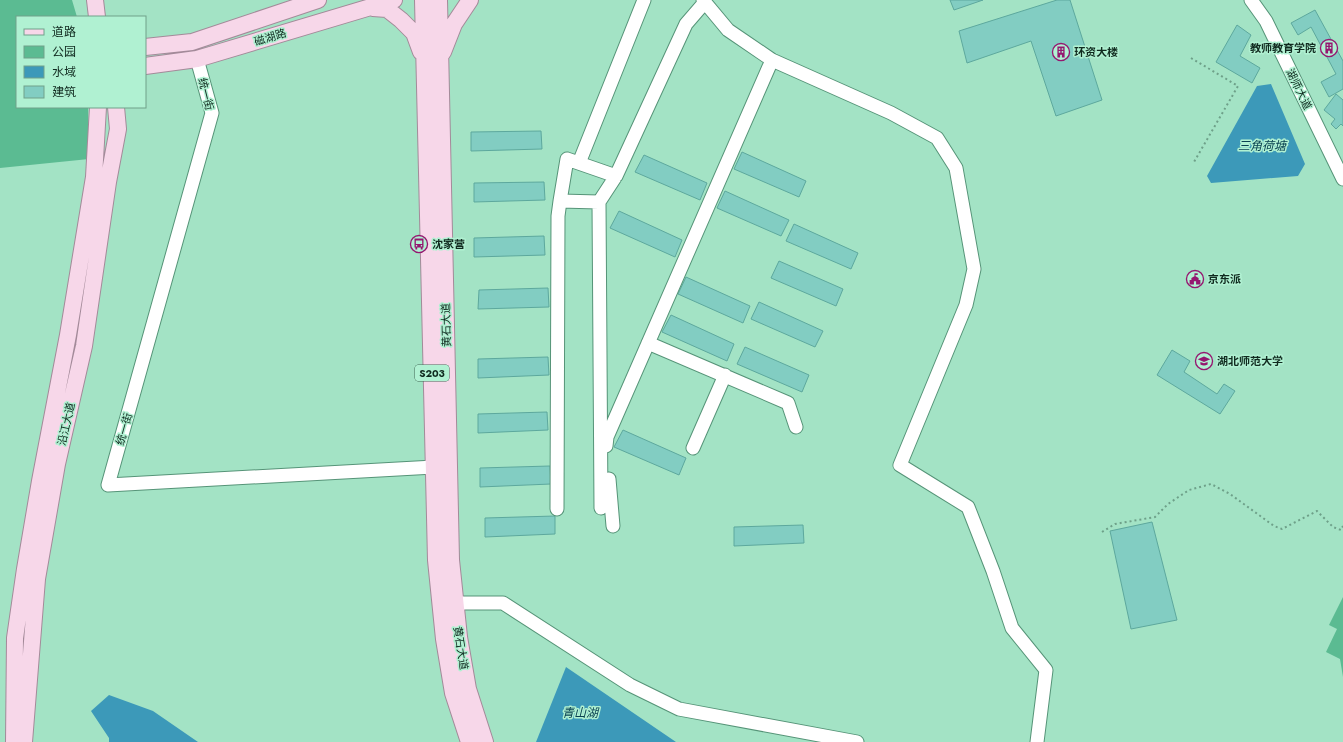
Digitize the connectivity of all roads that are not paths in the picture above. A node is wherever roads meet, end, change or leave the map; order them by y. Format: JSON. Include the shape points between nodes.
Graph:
{"nodes":[{"id":1,"x":94,"y":0,"type":"edge"},
{"id":2,"x":318,"y":0,"type":"edge"},
{"id":3,"x":394,"y":0,"type":"edge"},
{"id":4,"x":423,"y":0,"type":"edge"},
{"id":5,"x":439,"y":0,"type":"edge"},
{"id":6,"x":470,"y":0,"type":"edge"},
{"id":7,"x":644,"y":0,"type":"edge"},
{"id":8,"x":1251,"y":0,"type":"edge"},
{"id":9,"x":704,"y":1,"type":"edge"},
{"id":10,"x":369,"y":8,"type":"junction"},
{"id":11,"x":97,"y":16,"type":"edge"},
{"id":12,"x":146,"y":47,"type":"edge"},
{"id":13,"x":197,"y":59,"type":"junction"},
{"id":14,"x":432,"y":59,"type":"junction"},
{"id":15,"x":772,"y":60,"type":"junction"},
{"id":16,"x":146,"y":66,"type":"edge"},
{"id":17,"x":98,"y":108,"type":"edge"},
{"id":18,"x":116,"y":108,"type":"edge"},
{"id":19,"x":579,"y":163,"type":"junction"},
{"id":20,"x":616,"y":176,"type":"junction"},
{"id":21,"x":1343,"y":179,"type":"edge"},
{"id":22,"x":560,"y":201,"type":"junction"},
{"id":23,"x":600,"y":202,"type":"junction"},
{"id":24,"x":648,"y":342,"type":"junction"},
{"id":25,"x":725,"y":376,"type":"junction"},
{"id":26,"x":796,"y":427,"type":"dead end"},
{"id":27,"x":693,"y":448,"type":"dead end"},
{"id":28,"x":434,"y":467,"type":"junction"},
{"id":29,"x":602,"y":508,"type":"dead end"},
{"id":30,"x":557,"y":509,"type":"dead end"},
{"id":31,"x":613,"y":526,"type":"dead end"},
{"id":32,"x":448,"y":604,"type":"junction"},
{"id":33,"x":14,"y":742,"type":"edge"},
{"id":34,"x":24,"y":742,"type":"edge"},
{"id":35,"x":469,"y":742,"type":"edge"},
{"id":36,"x":485,"y":742,"type":"edge"},
{"id":37,"x":857,"y":742,"type":"edge"},
{"id":38,"x":1037,"y":742,"type":"edge"}],
"edges":[{"from":1,"to":11,"type":"main road"},
{"from":2,"to":12,"type":"main road","name":"磁湖路","via":[[192,42]]},
{"from":3,"to":10,"type":"main road","name":"磁湖路"},
{"from":4,"to":14,"type":"main road","name":"黄石大道","number":"S203"},
{"from":5,"to":14,"type":"main road","name":"黄石大道","number":"S203"},
{"from":6,"to":14,"type":"main road"},
{"from":7,"to":19,"type":"street"},
{"from":8,"to":21,"type":"street","name":"湖师大道","via":[[1266,21]]},
{"from":9,"to":15,"type":"street","via":[[728,30]]},
{"from":9,"to":20,"type":"street","via":[[686,24]]},
{"from":10,"to":13,"type":"main road","name":"磁湖路"},
{"from":10,"to":14,"type":"main road","via":[[387,9],[402,20]]},
{"from":13,"to":16,"type":"main road","name":"磁湖路"},
{"from":13,"to":28,"type":"street","name":"统一街","via":[[212,113],[108,485]]},
{"from":14,"to":28,"type":"main road","name":"黄石大道","number":"S203"},
{"from":14,"to":32,"type":"main road","name":"黄石大道","number":"S203","via":[[451,560]]},
{"from":15,"to":24,"type":"street"},
{"from":15,"to":38,"type":"street","via":[[892,113],[937,138],[956,168],[974,269],[966,305],[900,465],[968,507],[1012,628],[1046,670]]},
{"from":17,"to":33,"type":"main road","name":"沿江大道","via":[[94,177],[15,638]]},
{"from":18,"to":34,"type":"main road","name":"沿江大道","via":[[118,129],[84,346],[57,464],[37,579]]},
{"from":19,"to":20,"type":"street"},
{"from":19,"to":22,"type":"street","via":[[567,159]]},
{"from":20,"to":23,"type":"street"},
{"from":22,"to":23,"type":"street"},
{"from":22,"to":30,"type":"street"},
{"from":23,"to":29,"type":"street"},
{"from":24,"to":25,"type":"street"},
{"from":24,"to":31,"type":"street","via":[[607,436]]},
{"from":25,"to":26,"type":"street","via":[[788,403]]},
{"from":25,"to":27,"type":"street"},
{"from":28,"to":32,"type":"main road","name":"黄石大道","number":"S203","via":[[436,560]]},
{"from":32,"to":35,"type":"main road","name":"黄石大道","number":"S203","via":[[444,639],[454,693]]},
{"from":32,"to":36,"type":"main road","name":"黄石大道","number":"S203","via":[[459,637],[468,689]]},
{"from":32,"to":37,"type":"street","via":[[503,603],[630,685],[680,709]]}]}
